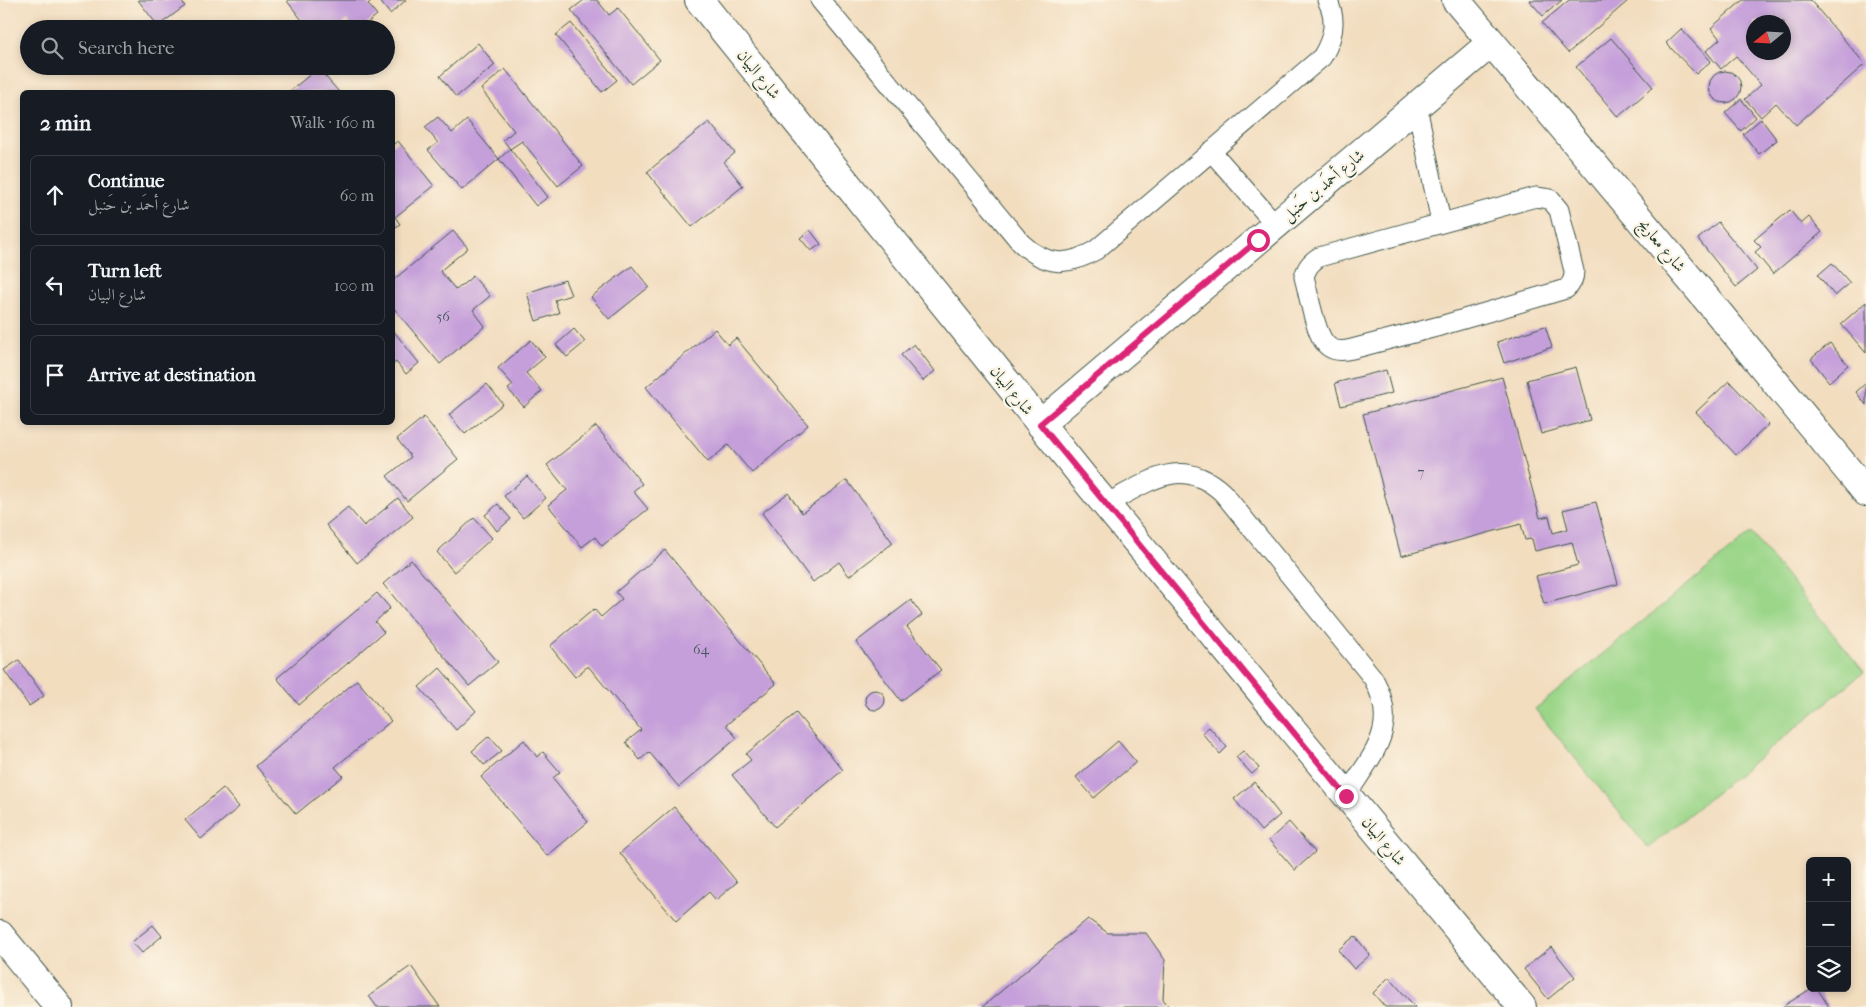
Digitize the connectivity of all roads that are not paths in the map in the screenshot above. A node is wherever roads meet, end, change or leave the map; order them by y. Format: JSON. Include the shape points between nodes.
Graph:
{"nodes":[{"id":1,"x":699,"y":0,"type":"edge"},
{"id":2,"x":820,"y":0,"type":"edge"},
{"id":3,"x":1327,"y":0,"type":"edge"},
{"id":4,"x":1456,"y":0,"type":"edge"},
{"id":5,"x":1492,"y":44,"type":"junction"},
{"id":6,"x":1416,"y":107,"type":"junction"},
{"id":7,"x":1211,"y":151,"type":"junction"},
{"id":8,"x":1441,"y":222,"type":"junction"},
{"id":9,"x":1276,"y":225,"type":"junction"},
{"id":10,"x":1040,"y":424,"type":"junction"},
{"id":11,"x":1866,"y":492,"type":"edge"},
{"id":12,"x":1106,"y":504,"type":"junction"},
{"id":13,"x":1346,"y":796,"type":"junction"},
{"id":14,"x":0,"y":935,"type":"edge"},
{"id":15,"x":59,"y":1007,"type":"edge"},
{"id":16,"x":1522,"y":1007,"type":"edge"}],
"edges":[{"from":1,"to":10,"type":"street","name":"شارع البيان"},
{"from":2,"to":7,"type":"lane","via":[[1021,242],[1033,254],[1048,261],[1082,259],[1096,250]]},
{"from":3,"to":7,"type":"lane","via":[[1334,24],[1331,42],[1322,57]]},
{"from":4,"to":5,"type":"street","name":"شارع معاريج"},
{"from":5,"to":6,"type":"street","name":"شارع أحمَد بن حَنبل"},
{"from":5,"to":11,"type":"street","name":"شارع معاريج"},
{"from":6,"to":8,"type":"lane"},
{"from":6,"to":9,"type":"street","name":"شارع أحمَد بن حَنبل"},
{"from":7,"to":9,"type":"lane"},
{"from":8,"to":8,"type":"lane","via":[[1318,257],[1311,262],[1304,277],[1322,340],[1330,348],[1341,352],[1560,292],[1574,278],[1559,210],[1550,199],[1536,196]]},
{"from":9,"to":10,"type":"street","name":"شارع أحمَد بن حَنبل"},
{"from":10,"to":12,"type":"street","name":"شارع البيان"},
{"from":12,"to":13,"type":"street","name":"شارع البيان"},
{"from":12,"to":13,"type":"lane","via":[[1176,473],[1193,474],[1210,481],[1223,493],[1381,692],[1385,724],[1381,740]]},
{"from":13,"to":16,"type":"street","name":"شارع البيان"},
{"from":14,"to":15,"type":"street"}]}
